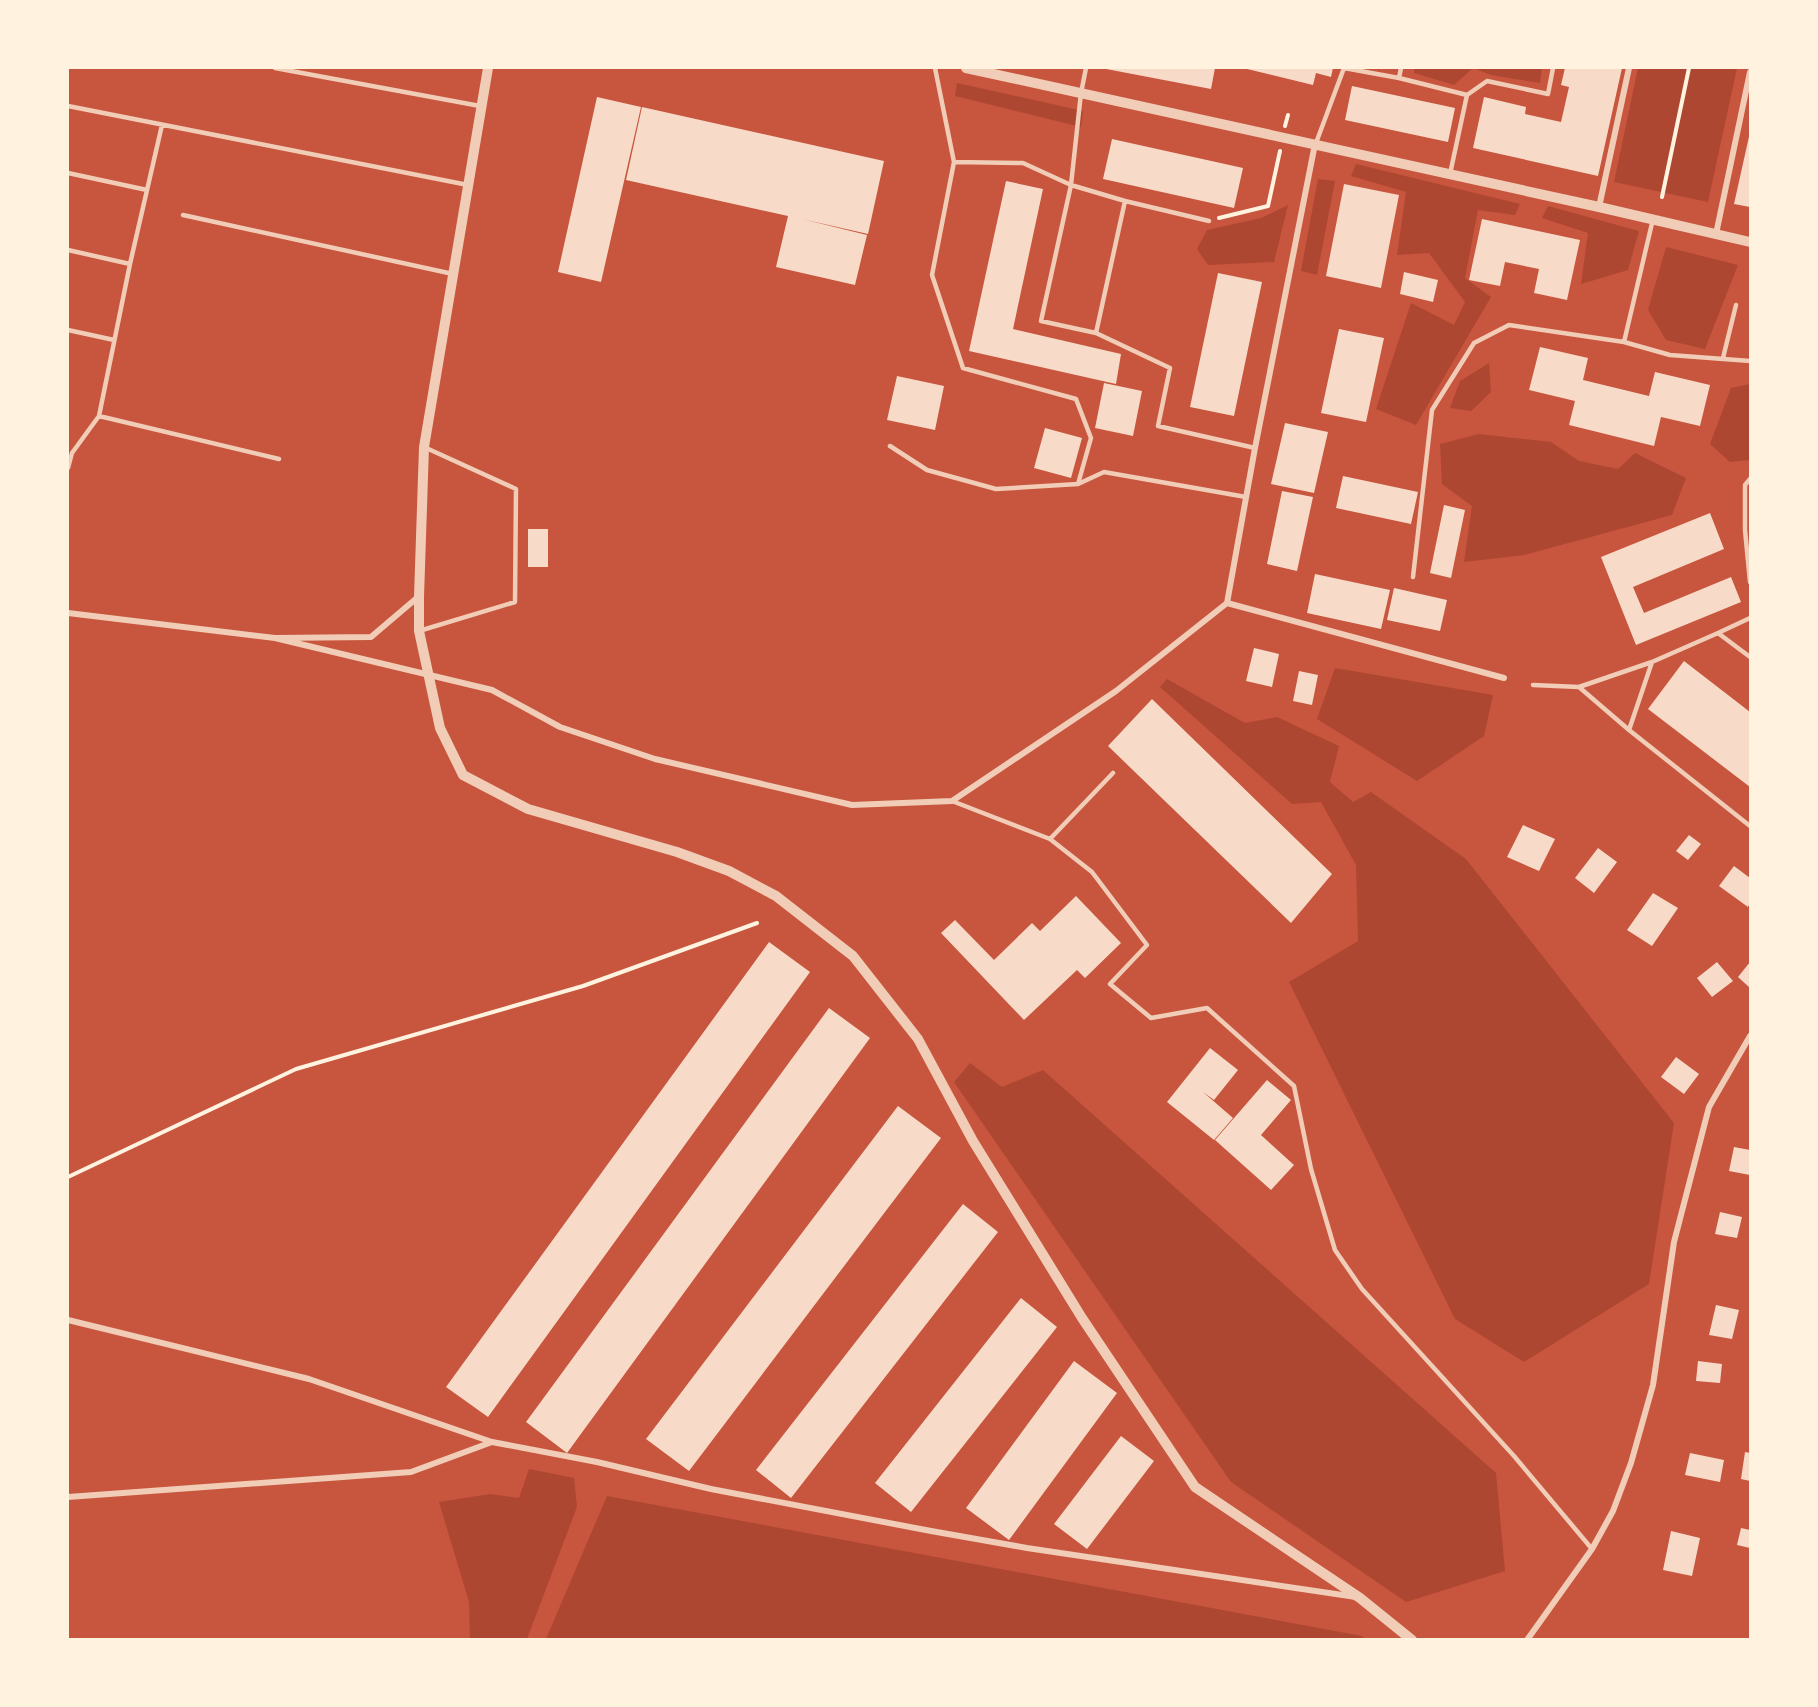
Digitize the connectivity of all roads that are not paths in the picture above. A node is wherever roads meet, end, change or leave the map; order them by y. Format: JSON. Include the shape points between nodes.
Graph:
{"nodes":[{"id":1,"x":274,"y":68,"type":"edge"},
{"id":2,"x":488,"y":68,"type":"edge"},
{"id":3,"x":935,"y":68,"type":"edge"},
{"id":4,"x":966,"y":68,"type":"edge"},
{"id":5,"x":1086,"y":68,"type":"edge"},
{"id":6,"x":1401,"y":68,"type":"edge"},
{"id":7,"x":1553,"y":68,"type":"edge"},
{"id":8,"x":1629,"y":68,"type":"edge"},
{"id":9,"x":1750,"y":72,"type":"edge"},
{"id":10,"x":1399,"y":78,"type":"junction"},
{"id":11,"x":1081,"y":93,"type":"junction"},
{"id":12,"x":1467,"y":95,"type":"junction"},
{"id":13,"x":68,"y":106,"type":"edge"},
{"id":14,"x":480,"y":106,"type":"junction"},
{"id":15,"x":162,"y":125,"type":"junction"},
{"id":16,"x":1315,"y":144,"type":"junction"},
{"id":17,"x":954,"y":162,"type":"junction"},
{"id":18,"x":68,"y":173,"type":"edge"},
{"id":19,"x":1450,"y":174,"type":"junction"},
{"id":20,"x":468,"y":185,"type":"junction"},
{"id":21,"x":1071,"y":185,"type":"junction"},
{"id":22,"x":147,"y":190,"type":"junction"},
{"id":23,"x":1125,"y":201,"type":"junction"},
{"id":24,"x":1599,"y":207,"type":"junction"},
{"id":25,"x":183,"y":215,"type":"dead end"},
{"id":26,"x":1653,"y":219,"type":"junction"},
{"id":27,"x":1209,"y":220,"type":"road end"},
{"id":28,"x":1716,"y":234,"type":"junction"},
{"id":29,"x":1750,"y":242,"type":"edge"},
{"id":30,"x":68,"y":250,"type":"edge"},
{"id":31,"x":130,"y":264,"type":"junction"},
{"id":32,"x":453,"y":274,"type":"junction"},
{"id":33,"x":1736,"y":305,"type":"dead end"},
{"id":34,"x":68,"y":330,"type":"edge"},
{"id":35,"x":1096,"y":333,"type":"junction"},
{"id":36,"x":114,"y":340,"type":"junction"},
{"id":37,"x":1624,"y":342,"type":"junction"},
{"id":38,"x":1723,"y":358,"type":"junction"},
{"id":39,"x":1750,"y":361,"type":"edge"},
{"id":40,"x":99,"y":416,"type":"junction"},
{"id":41,"x":890,"y":446,"type":"dead end"},
{"id":42,"x":424,"y":447,"type":"junction"},
{"id":43,"x":1256,"y":448,"type":"junction"},
{"id":44,"x":279,"y":459,"type":"dead end"},
{"id":45,"x":68,"y":468,"type":"edge"},
{"id":46,"x":1750,"y":479,"type":"edge"},
{"id":47,"x":1078,"y":484,"type":"junction"},
{"id":48,"x":1246,"y":497,"type":"junction"},
{"id":49,"x":1413,"y":577,"type":"dead end"},
{"id":50,"x":1750,"y":582,"type":"edge"},
{"id":51,"x":418,"y":597,"type":"junction"},
{"id":52,"x":1227,"y":603,"type":"junction"},
{"id":53,"x":68,"y":613,"type":"edge"},
{"id":54,"x":1750,"y":618,"type":"edge"},
{"id":55,"x":419,"y":631,"type":"junction"},
{"id":56,"x":1718,"y":633,"type":"junction"},
{"id":57,"x":275,"y":638,"type":"junction"},
{"id":58,"x":1750,"y":657,"type":"edge"},
{"id":59,"x":1652,"y":662,"type":"junction"},
{"id":60,"x":430,"y":676,"type":"junction"},
{"id":61,"x":1504,"y":678,"type":"dead end"},
{"id":62,"x":1533,"y":685,"type":"dead end"},
{"id":63,"x":1579,"y":687,"type":"junction"},
{"id":64,"x":1629,"y":730,"type":"junction"},
{"id":65,"x":1113,"y":772,"type":"dead end"},
{"id":66,"x":951,"y":801,"type":"junction"},
{"id":67,"x":1750,"y":826,"type":"edge"},
{"id":68,"x":1050,"y":839,"type":"junction"},
{"id":69,"x":1750,"y":1035,"type":"edge"},
{"id":70,"x":68,"y":1320,"type":"edge"},
{"id":71,"x":492,"y":1442,"type":"junction"},
{"id":72,"x":68,"y":1497,"type":"edge"},
{"id":73,"x":1592,"y":1549,"type":"junction"},
{"id":74,"x":1360,"y":1598,"type":"junction"},
{"id":75,"x":1412,"y":1640,"type":"edge"},
{"id":76,"x":1527,"y":1640,"type":"edge"}],
"edges":[{"from":1,"to":14,"type":"lane"},
{"from":2,"to":14,"type":"street"},
{"from":3,"to":17,"type":"lane"},
{"from":4,"to":11,"type":"street"},
{"from":5,"to":11,"type":"lane"},
{"from":6,"to":10,"type":"lane"},
{"from":7,"to":12,"type":"lane","via":[[1548,94],[1487,81]]},
{"from":8,"to":24,"type":"street"},
{"from":9,"to":28,"type":"street"},
{"from":10,"to":12,"type":"lane"},
{"from":10,"to":16,"type":"lane","via":[[1344,68]]},
{"from":11,"to":16,"type":"street"},
{"from":11,"to":21,"type":"lane"},
{"from":12,"to":19,"type":"lane"},
{"from":13,"to":15,"type":"lane"},
{"from":14,"to":20,"type":"street"},
{"from":15,"to":20,"type":"lane"},
{"from":15,"to":22,"type":"lane"},
{"from":16,"to":19,"type":"street"},
{"from":16,"to":43,"type":"street"},
{"from":17,"to":21,"type":"lane","via":[[1023,163]]},
{"from":17,"to":47,"type":"lane","via":[[932,274],[963,368],[1076,399],[1091,438]]},
{"from":18,"to":22,"type":"lane"},
{"from":19,"to":24,"type":"street"},
{"from":20,"to":32,"type":"street"},
{"from":21,"to":23,"type":"lane"},
{"from":21,"to":35,"type":"lane","via":[[1041,321]]},
{"from":22,"to":31,"type":"lane"},
{"from":23,"to":27,"type":"lane"},
{"from":23,"to":35,"type":"lane"},
{"from":24,"to":26,"type":"street"},
{"from":25,"to":32,"type":"lane"},
{"from":26,"to":28,"type":"street"},
{"from":26,"to":37,"type":"lane"},
{"from":28,"to":29,"type":"street"},
{"from":30,"to":31,"type":"lane"},
{"from":31,"to":36,"type":"lane"},
{"from":32,"to":42,"type":"street"},
{"from":33,"to":38,"type":"lane"},
{"from":34,"to":36,"type":"lane"},
{"from":35,"to":43,"type":"lane","via":[[1170,368],[1158,426]]},
{"from":36,"to":40,"type":"lane"},
{"from":37,"to":38,"type":"lane","via":[[1670,355]]},
{"from":37,"to":49,"type":"lane","via":[[1509,325],[1473,343],[1432,410]]},
{"from":38,"to":39,"type":"lane"},
{"from":40,"to":44,"type":"lane"},
{"from":40,"to":45,"type":"lane","via":[[72,453]]},
{"from":41,"to":47,"type":"lane","via":[[927,470],[996,489]]},
{"from":42,"to":51,"type":"street"},
{"from":42,"to":55,"type":"lane","via":[[516,489],[515,602]]},
{"from":43,"to":48,"type":"street"},
{"from":46,"to":50,"type":"lane","via":[[1745,485]]},
{"from":47,"to":48,"type":"lane","via":[[1104,471]]},
{"from":48,"to":52,"type":"street"},
{"from":51,"to":55,"type":"street"},
{"from":51,"to":57,"type":"street","via":[[371,638]]},
{"from":52,"to":61,"type":"street"},
{"from":52,"to":66,"type":"street","via":[[1116,691]]},
{"from":53,"to":57,"type":"street"},
{"from":54,"to":56,"type":"lane"},
{"from":55,"to":60,"type":"street"},
{"from":56,"to":58,"type":"lane"},
{"from":56,"to":59,"type":"lane"},
{"from":57,"to":60,"type":"street"},
{"from":59,"to":63,"type":"lane"},
{"from":59,"to":64,"type":"lane"},
{"from":60,"to":66,"type":"street","via":[[492,690],[560,727],[666,762],[852,806]]},
{"from":60,"to":74,"type":"street","via":[[440,728],[463,775],[528,809],[729,871],[776,896],[853,956],[918,1039],[973,1141],[1082,1318],[1194,1487]]},
{"from":62,"to":63,"type":"lane"},
{"from":63,"to":64,"type":"lane"},
{"from":64,"to":67,"type":"lane"},
{"from":65,"to":68,"type":"lane"},
{"from":66,"to":68,"type":"lane"},
{"from":68,"to":73,"type":"lane","via":[[1092,872],[1148,945],[1110,984],[1151,1018],[1207,1008],[1294,1086],[1311,1169],[1335,1250],[1362,1289],[1514,1456]]},
{"from":69,"to":73,"type":"street","via":[[1710,1107],[1674,1242],[1653,1385],[1631,1463],[1613,1510]]},
{"from":70,"to":71,"type":"street","via":[[309,1379]]},
{"from":71,"to":72,"type":"street","via":[[411,1472]]},
{"from":71,"to":74,"type":"street","via":[[942,1533]]},
{"from":73,"to":76,"type":"street"},
{"from":74,"to":75,"type":"street"}]}
